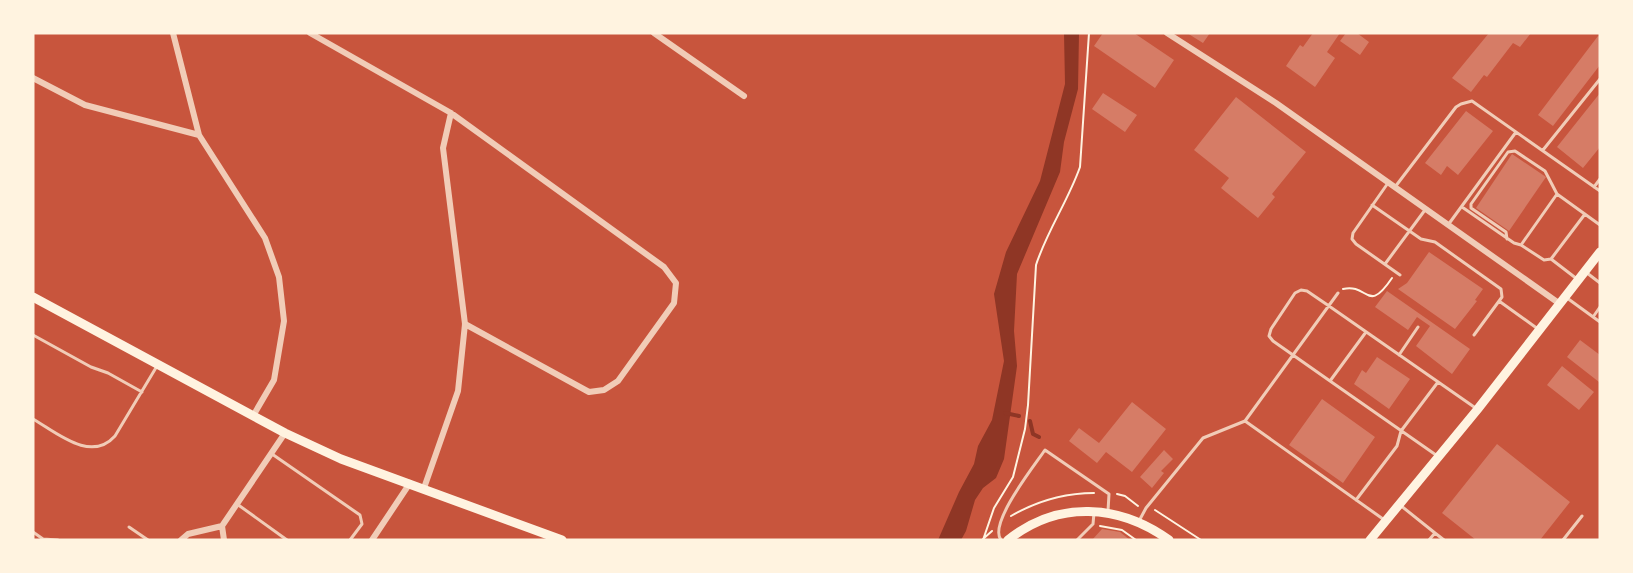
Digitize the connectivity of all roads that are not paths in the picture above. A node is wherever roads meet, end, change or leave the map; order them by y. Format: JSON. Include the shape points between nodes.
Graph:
{"nodes":[{"id":1,"x":174,"y":33,"type":"edge"},
{"id":2,"x":310,"y":33,"type":"edge"},
{"id":3,"x":654,"y":33,"type":"edge"},
{"id":4,"x":1167,"y":33,"type":"edge"},
{"id":5,"x":33,"y":78,"type":"edge"},
{"id":6,"x":1600,"y":79,"type":"edge"},
{"id":7,"x":744,"y":96,"type":"dead end"},
{"id":8,"x":451,"y":113,"type":"junction"},
{"id":9,"x":1516,"y":132,"type":"junction"},
{"id":10,"x":199,"y":135,"type":"junction"},
{"id":11,"x":1543,"y":151,"type":"junction"},
{"id":12,"x":1600,"y":180,"type":"edge"},
{"id":13,"x":1388,"y":182,"type":"junction"},
{"id":14,"x":1395,"y":187,"type":"junction"},
{"id":15,"x":1594,"y":187,"type":"junction"},
{"id":16,"x":1600,"y":191,"type":"edge"},
{"id":17,"x":1557,"y":194,"type":"junction"},
{"id":18,"x":1372,"y":205,"type":"junction"},
{"id":19,"x":1462,"y":207,"type":"junction"},
{"id":20,"x":1426,"y":208,"type":"junction"},
{"id":21,"x":1585,"y":214,"type":"junction"},
{"id":22,"x":1448,"y":225,"type":"junction"},
{"id":23,"x":1600,"y":225,"type":"edge"},
{"id":24,"x":1410,"y":231,"type":"junction"},
{"id":25,"x":1507,"y":239,"type":"junction"},
{"id":26,"x":1521,"y":244,"type":"junction"},
{"id":27,"x":1600,"y":252,"type":"edge"},
{"id":28,"x":1551,"y":259,"type":"junction"},
{"id":29,"x":1386,"y":264,"type":"junction"},
{"id":30,"x":1400,"y":275,"type":"dead end"},
{"id":31,"x":1582,"y":276,"type":"junction"},
{"id":32,"x":1600,"y":283,"type":"edge"},
{"id":33,"x":1338,"y":293,"type":"road end"},
{"id":34,"x":33,"y":297,"type":"edge"},
{"id":35,"x":1563,"y":300,"type":"junction"},
{"id":36,"x":1499,"y":301,"type":"junction"},
{"id":37,"x":1329,"y":306,"type":"junction"},
{"id":38,"x":1600,"y":307,"type":"edge"},
{"id":39,"x":1593,"y":317,"type":"junction"},
{"id":40,"x":1600,"y":322,"type":"edge"},
{"id":41,"x":465,"y":324,"type":"junction"},
{"id":42,"x":1418,"y":327,"type":"dead end"},
{"id":43,"x":1539,"y":330,"type":"junction"},
{"id":44,"x":1365,"y":332,"type":"junction"},
{"id":45,"x":33,"y":335,"type":"edge"},
{"id":46,"x":1474,"y":335,"type":"dead end"},
{"id":47,"x":1399,"y":355,"type":"junction"},
{"id":48,"x":1294,"y":356,"type":"junction"},
{"id":49,"x":158,"y":365,"type":"junction"},
{"id":50,"x":1330,"y":381,"type":"junction"},
{"id":51,"x":1438,"y":382,"type":"junction"},
{"id":52,"x":142,"y":392,"type":"junction"},
{"id":53,"x":1477,"y":410,"type":"junction"},
{"id":54,"x":253,"y":416,"type":"junction"},
{"id":55,"x":33,"y":419,"type":"edge"},
{"id":56,"x":1245,"y":421,"type":"junction"},
{"id":57,"x":1401,"y":432,"type":"junction"},
{"id":58,"x":285,"y":434,"type":"junction"},
{"id":59,"x":272,"y":454,"type":"junction"},
{"id":60,"x":1438,"y":457,"type":"junction"},
{"id":61,"x":410,"y":483,"type":"junction"},
{"id":62,"x":424,"y":488,"type":"junction"},
{"id":63,"x":1356,"y":500,"type":"junction"},
{"id":64,"x":237,"y":504,"type":"junction"},
{"id":65,"x":1399,"y":504,"type":"junction"},
{"id":66,"x":1094,"y":511,"type":"junction"},
{"id":67,"x":1108,"y":513,"type":"junction"},
{"id":68,"x":1582,"y":516,"type":"dead end"},
{"id":69,"x":1385,"y":520,"type":"junction"},
{"id":70,"x":1139,"y":521,"type":"junction"},
{"id":71,"x":222,"y":526,"type":"junction"},
{"id":72,"x":129,"y":527,"type":"dead end"},
{"id":73,"x":33,"y":532,"type":"edge"},
{"id":74,"x":1435,"y":533,"type":"junction"},
{"id":75,"x":42,"y":539,"type":"edge"},
{"id":76,"x":187,"y":539,"type":"edge"},
{"id":77,"x":57,"y":540,"type":"edge"},
{"id":78,"x":148,"y":540,"type":"edge"},
{"id":79,"x":224,"y":540,"type":"edge"},
{"id":80,"x":287,"y":540,"type":"edge"},
{"id":81,"x":350,"y":540,"type":"edge"},
{"id":82,"x":372,"y":540,"type":"edge"},
{"id":83,"x":562,"y":540,"type":"edge"},
{"id":84,"x":1001,"y":540,"type":"edge"},
{"id":85,"x":1008,"y":540,"type":"edge"},
{"id":86,"x":1077,"y":540,"type":"edge"},
{"id":87,"x":1169,"y":540,"type":"edge"},
{"id":88,"x":1370,"y":540,"type":"edge"},
{"id":89,"x":1429,"y":540,"type":"edge"},
{"id":90,"x":1444,"y":540,"type":"edge"},
{"id":91,"x":1563,"y":540,"type":"edge"}],
"edges":[{"from":1,"to":10,"type":"street"},
{"from":2,"to":8,"type":"street"},
{"from":3,"to":7,"type":"street"},
{"from":4,"to":13,"type":"street"},
{"from":5,"to":10,"type":"street","via":[[85,105]]},
{"from":6,"to":11,"type":"lane"},
{"from":8,"to":41,"type":"street","via":[[443,148]]},
{"from":8,"to":41,"type":"street","via":[[664,267],[676,284],[674,303],[618,381],[604,390],[589,392]]},
{"from":9,"to":11,"type":"lane"},
{"from":9,"to":14,"type":"lane","via":[[1480,105],[1472,101],[1461,104]]},
{"from":9,"to":19,"type":"lane"},
{"from":10,"to":54,"type":"street","via":[[265,238],[279,277],[284,321],[274,380]]},
{"from":11,"to":15,"type":"lane"},
{"from":12,"to":15,"type":"lane"},
{"from":13,"to":14,"type":"street"},
{"from":13,"to":18,"type":"lane"},
{"from":14,"to":20,"type":"street"},
{"from":15,"to":16,"type":"lane"},
{"from":17,"to":21,"type":"lane"},
{"from":17,"to":25,"type":"lane","via":[[1545,171],[1515,151],[1508,152],[1471,204],[1473,210],[1506,232]]},
{"from":17,"to":26,"type":"lane"},
{"from":18,"to":24,"type":"lane"},
{"from":18,"to":29,"type":"lane","via":[[1352,239]]},
{"from":19,"to":22,"type":"lane"},
{"from":19,"to":25,"type":"lane"},
{"from":20,"to":22,"type":"street"},
{"from":20,"to":24,"type":"lane"},
{"from":21,"to":23,"type":"lane"},
{"from":21,"to":28,"type":"lane"},
{"from":22,"to":35,"type":"street"},
{"from":24,"to":29,"type":"lane"},
{"from":24,"to":36,"type":"lane","via":[[1435,242],[1498,286],[1503,293]]},
{"from":25,"to":26,"type":"lane"},
{"from":26,"to":28,"type":"lane","via":[[1544,260]]},
{"from":27,"to":31,"type":"main road"},
{"from":28,"to":31,"type":"lane"},
{"from":29,"to":30,"type":"lane"},
{"from":31,"to":32,"type":"lane"},
{"from":31,"to":35,"type":"main road"},
{"from":33,"to":37,"type":"lane"},
{"from":34,"to":49,"type":"main road"},
{"from":35,"to":39,"type":"lane"},
{"from":35,"to":43,"type":"main road"},
{"from":36,"to":43,"type":"lane"},
{"from":36,"to":46,"type":"lane"},
{"from":37,"to":44,"type":"lane"},
{"from":37,"to":48,"type":"lane"},
{"from":37,"to":48,"type":"lane","via":[[1304,290],[1295,293],[1269,332],[1274,341]]},
{"from":38,"to":39,"type":"lane"},
{"from":39,"to":40,"type":"lane"},
{"from":41,"to":62,"type":"street","via":[[458,390]]},
{"from":42,"to":47,"type":"lane"},
{"from":43,"to":53,"type":"main road"},
{"from":44,"to":47,"type":"lane"},
{"from":44,"to":50,"type":"lane"},
{"from":45,"to":52,"type":"lane"},
{"from":47,"to":51,"type":"lane"},
{"from":48,"to":50,"type":"lane"},
{"from":48,"to":56,"type":"lane"},
{"from":49,"to":52,"type":"lane"},
{"from":49,"to":54,"type":"main road"},
{"from":50,"to":57,"type":"lane"},
{"from":51,"to":53,"type":"lane"},
{"from":51,"to":57,"type":"lane"},
{"from":52,"to":55,"type":"lane","via":[[115,436],[99,447],[80,446]]},
{"from":53,"to":60,"type":"main road"},
{"from":54,"to":58,"type":"main road"},
{"from":56,"to":63,"type":"lane"},
{"from":56,"to":70,"type":"lane","via":[[1203,438]]},
{"from":57,"to":60,"type":"lane"},
{"from":57,"to":63,"type":"lane","via":[[1397,446]]},
{"from":58,"to":59,"type":"street"},
{"from":58,"to":61,"type":"main road","via":[[340,459]]},
{"from":59,"to":64,"type":"street"},
{"from":59,"to":81,"type":"lane","via":[[360,515],[362,524]]},
{"from":60,"to":65,"type":"main road"},
{"from":61,"to":62,"type":"main road"},
{"from":61,"to":82,"type":"street"},
{"from":62,"to":83,"type":"main road"},
{"from":63,"to":69,"type":"lane"},
{"from":64,"to":71,"type":"street"},
{"from":64,"to":80,"type":"lane"},
{"from":65,"to":69,"type":"main road"},
{"from":65,"to":74,"type":"lane"},
{"from":66,"to":67,"type":"main road"},
{"from":66,"to":85,"type":"main road","via":[[1055,515]]},
{"from":66,"to":86,"type":"lane","via":[[1093,524]]},
{"from":67,"to":70,"type":"main road"},
{"from":67,"to":84,"type":"lane","via":[[1109,494],[1045,450],[1005,510],[998,529]]},
{"from":68,"to":91,"type":"lane"},
{"from":69,"to":88,"type":"main road"},
{"from":70,"to":87,"type":"main road"},
{"from":71,"to":76,"type":"street"},
{"from":71,"to":79,"type":"street"},
{"from":72,"to":78,"type":"lane"},
{"from":73,"to":75,"type":"lane"},
{"from":74,"to":89,"type":"lane"},
{"from":74,"to":90,"type":"lane"},
{"from":75,"to":77,"type":"lane"}]}
